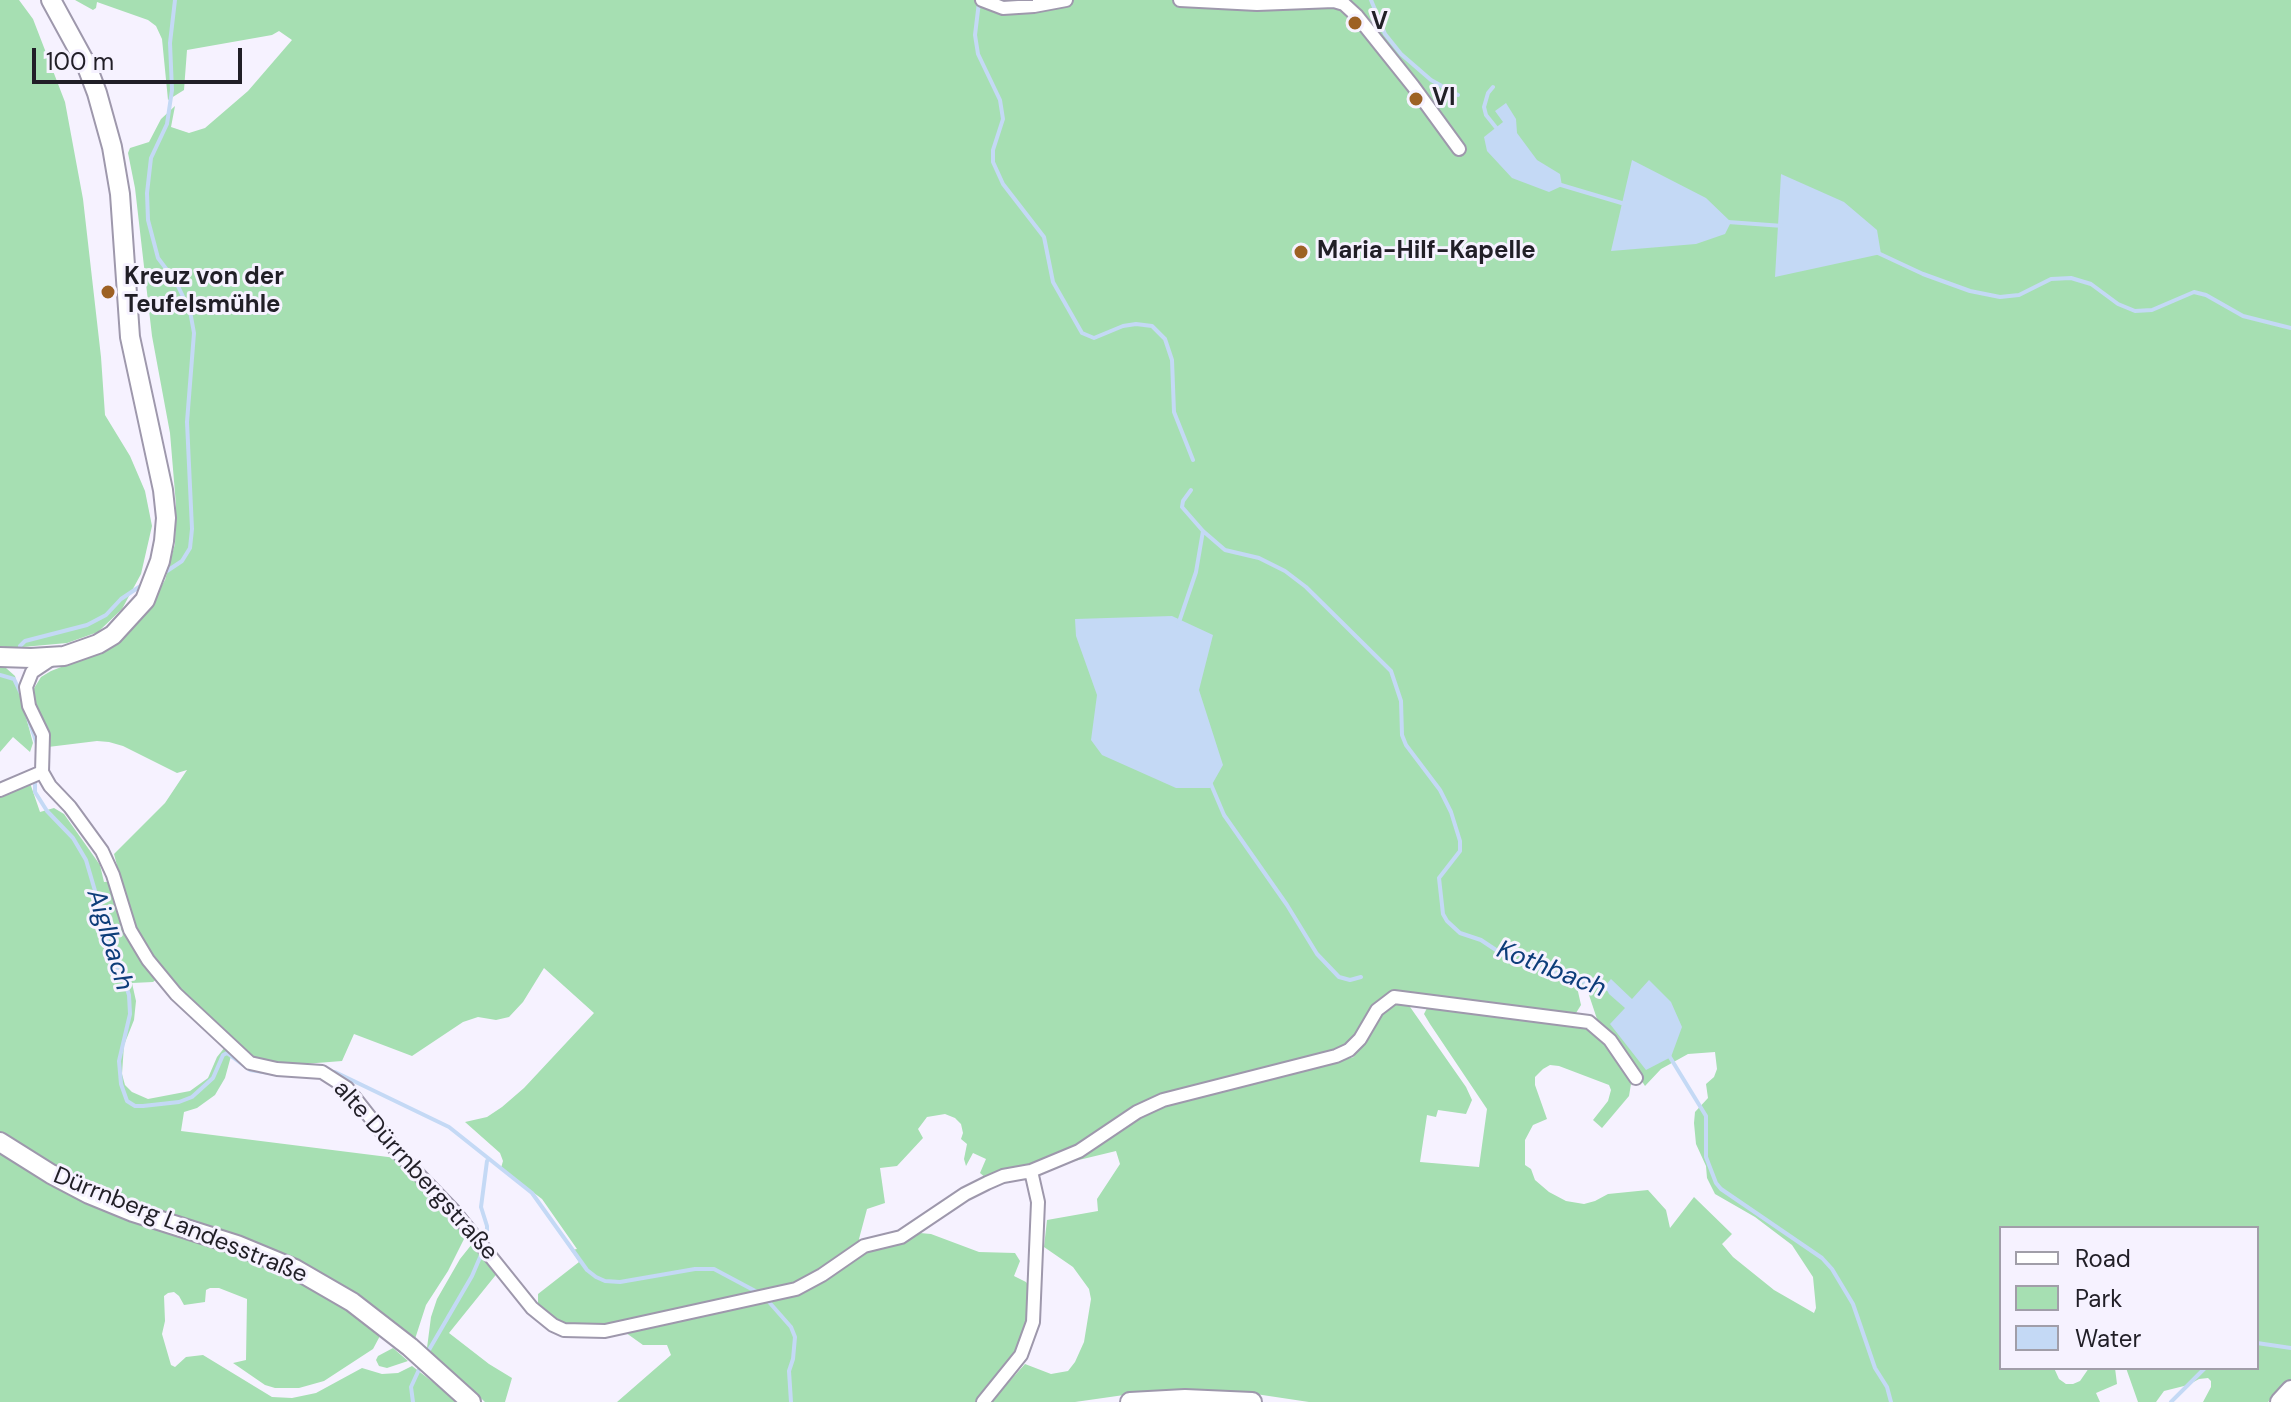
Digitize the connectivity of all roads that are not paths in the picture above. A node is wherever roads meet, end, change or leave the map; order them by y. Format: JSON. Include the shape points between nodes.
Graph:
{"nodes":[{"id":1,"x":51,"y":0,"type":"edge"},
{"id":2,"x":1066,"y":0,"type":"edge"},
{"id":3,"x":1180,"y":0,"type":"edge"},
{"id":4,"x":987,"y":2,"type":"edge"},
{"id":5,"x":1459,"y":149,"type":"dead end"},
{"id":6,"x":3,"y":657,"type":"edge"},
{"id":7,"x":56,"y":657,"type":"junction"},
{"id":8,"x":28,"y":678,"type":"junction"},
{"id":9,"x":37,"y":774,"type":"junction"},
{"id":10,"x":0,"y":790,"type":"edge"},
{"id":11,"x":1636,"y":1078,"type":"dead end"},
{"id":12,"x":0,"y":1142,"type":"edge"},
{"id":13,"x":1031,"y":1171,"type":"junction"},
{"id":14,"x":2291,"y":1390,"type":"edge"},
{"id":15,"x":471,"y":1402,"type":"edge"},
{"id":16,"x":983,"y":1402,"type":"edge"},
{"id":17,"x":1130,"y":1402,"type":"edge"},
{"id":18,"x":1252,"y":1402,"type":"edge"},
{"id":19,"x":2280,"y":1402,"type":"edge"}],
"edges":[{"from":1,"to":7,"type":"main road","via":[[86,64],[112,147],[130,337],[166,518],[153,582],[130,619],[98,644]]},
{"from":2,"to":4,"type":"street","via":[[1019,8]]},
{"from":3,"to":5,"type":"street","via":[[1344,4]]},
{"from":6,"to":7,"type":"main road"},
{"from":6,"to":8,"type":"street","via":[[24,666]]},
{"from":7,"to":8,"type":"street"},
{"from":8,"to":9,"type":"street","via":[[26,696],[43,735]]},
{"from":9,"to":10,"type":"street"},
{"from":9,"to":13,"type":"street","name":"alte Dürrnbergstraße","via":[[102,851],[130,930],[176,994],[250,1063],[322,1072],[343,1084],[532,1308],[553,1325],[577,1332],[605,1331],[786,1292],[864,1246],[901,1237],[965,1194],[1003,1176]]},
{"from":11,"to":13,"type":"street","name":"alte Dürrnbergstraße","via":[[1610,1040],[1589,1022],[1394,997],[1377,1010],[1349,1050],[1163,1100],[1079,1151]]},
{"from":12,"to":15,"type":"main road","name":"Dürrnberg Landesstraße","via":[[89,1194],[295,1269],[352,1302]]},
{"from":13,"to":16,"type":"street","via":[[1038,1202],[1033,1322],[1021,1355]]},
{"from":14,"to":19,"type":"main road"},
{"from":17,"to":18,"type":"main road"}]}
